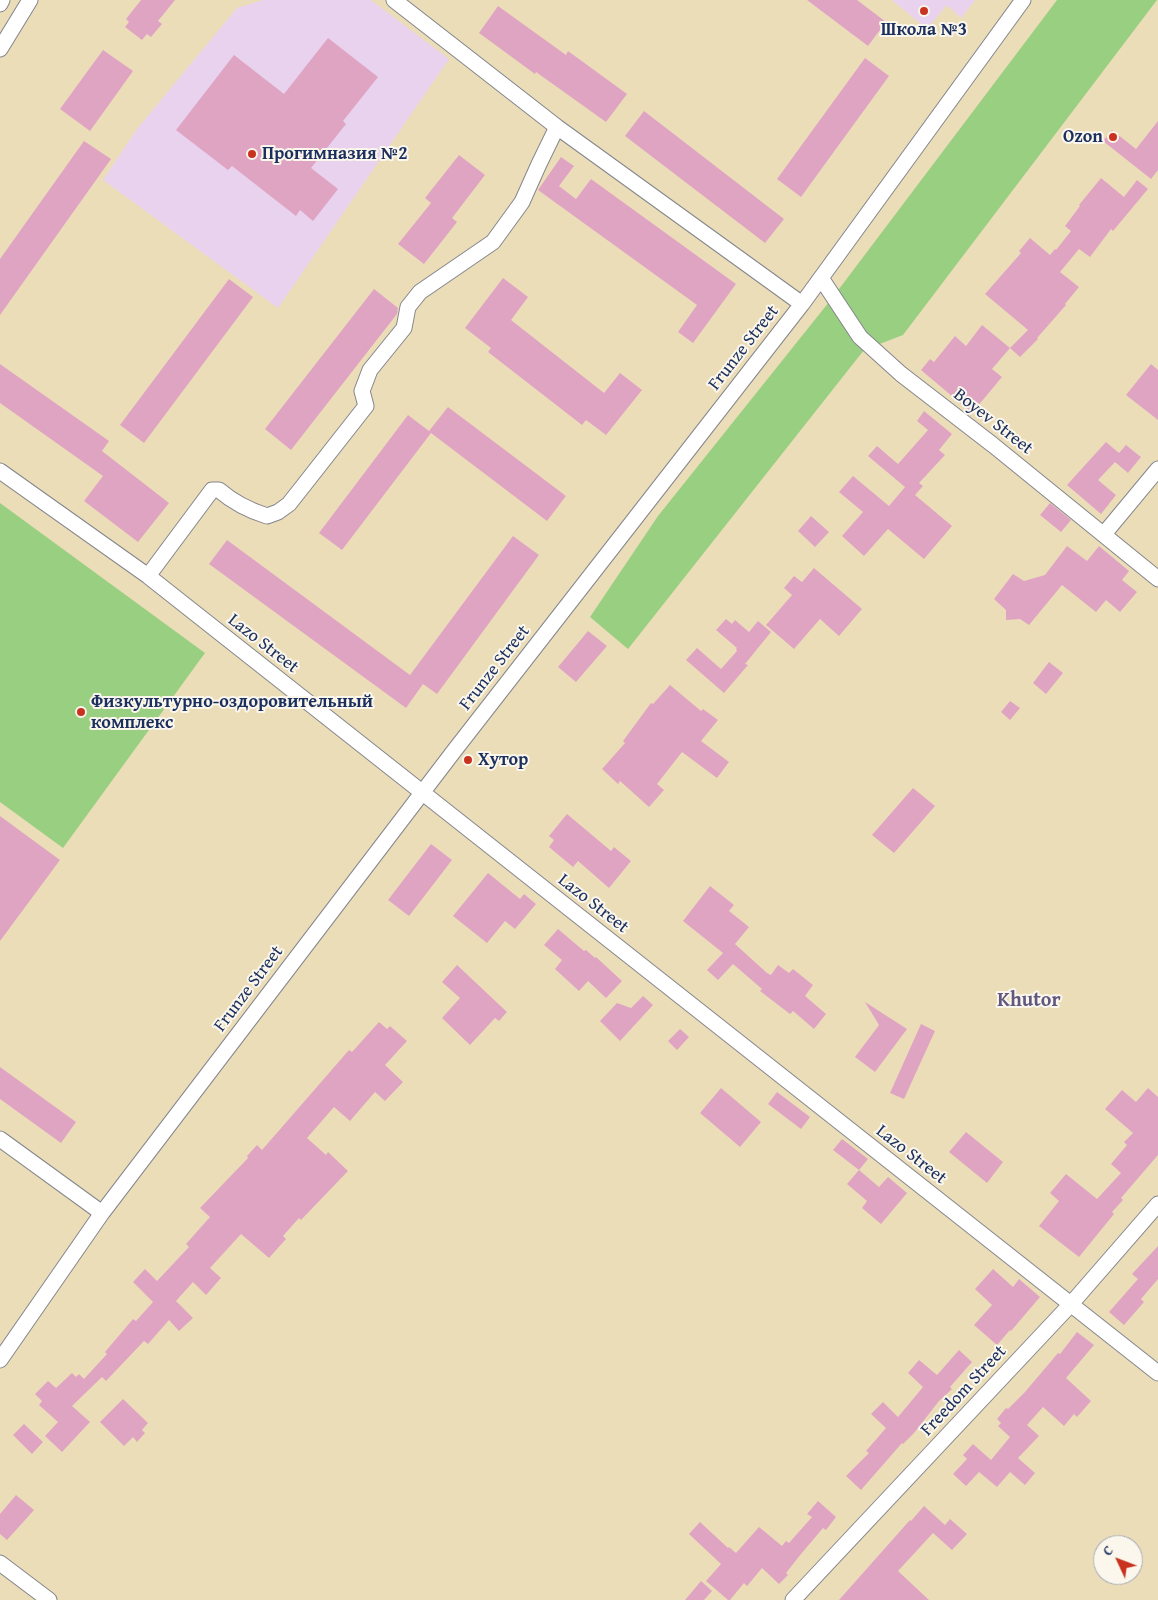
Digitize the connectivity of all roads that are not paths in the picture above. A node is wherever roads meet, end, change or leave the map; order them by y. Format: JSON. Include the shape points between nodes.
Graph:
{"nodes":[{"id":1,"x":2,"y":0,"type":"edge"},
{"id":2,"x":30,"y":0,"type":"edge"},
{"id":3,"x":394,"y":0,"type":"edge"},
{"id":4,"x":1023,"y":0,"type":"edge"},
{"id":5,"x":0,"y":4,"type":"edge"},
{"id":6,"x":0,"y":49,"type":"edge"},
{"id":7,"x":557,"y":127,"type":"junction"},
{"id":8,"x":821,"y":278,"type":"junction"},
{"id":9,"x":802,"y":304,"type":"junction"},
{"id":10,"x":1158,"y":469,"type":"edge"},
{"id":11,"x":0,"y":471,"type":"edge"},
{"id":12,"x":1104,"y":534,"type":"junction"},
{"id":13,"x":148,"y":576,"type":"junction"},
{"id":14,"x":1158,"y":579,"type":"edge"},
{"id":15,"x":423,"y":794,"type":"junction"},
{"id":16,"x":0,"y":1139,"type":"edge"},
{"id":17,"x":1158,"y":1204,"type":"edge"},
{"id":18,"x":102,"y":1213,"type":"junction"},
{"id":19,"x":1071,"y":1304,"type":"junction"},
{"id":20,"x":0,"y":1360,"type":"edge"},
{"id":21,"x":1158,"y":1373,"type":"edge"},
{"id":22,"x":0,"y":1563,"type":"edge"},
{"id":23,"x":48,"y":1600,"type":"edge"},
{"id":24,"x":793,"y":1600,"type":"edge"}],
"edges":[{"from":1,"to":5,"type":"street"},
{"from":2,"to":6,"type":"street"},
{"from":3,"to":7,"type":"street"},
{"from":4,"to":8,"type":"street","name":"Frunze Street"},
{"from":7,"to":9,"type":"street"},
{"from":7,"to":13,"type":"street","via":[[522,202],[493,242],[420,292],[408,308],[404,328],[370,370],[362,391],[366,406],[289,504],[267,516],[248,510],[220,490],[212,490]]},
{"from":8,"to":9,"type":"street","name":"Frunze Street"},
{"from":8,"to":12,"type":"street","name":"Boyev Street","via":[[860,337],[901,374]]},
{"from":9,"to":15,"type":"street","name":"Frunze Street"},
{"from":10,"to":12,"type":"street"},
{"from":11,"to":13,"type":"street","name":"Lazo Street"},
{"from":12,"to":14,"type":"street","name":"Boyev Street"},
{"from":13,"to":15,"type":"street","name":"Lazo Street"},
{"from":15,"to":18,"type":"street","name":"Frunze Street"},
{"from":15,"to":19,"type":"street","name":"Lazo Street"},
{"from":16,"to":18,"type":"street"},
{"from":17,"to":19,"type":"street","name":"Freedom Street"},
{"from":18,"to":20,"type":"street","name":"Frunze Street"},
{"from":19,"to":21,"type":"street","name":"Lazo Street"},
{"from":19,"to":24,"type":"street","name":"Freedom Street"},
{"from":22,"to":23,"type":"street"}]}
